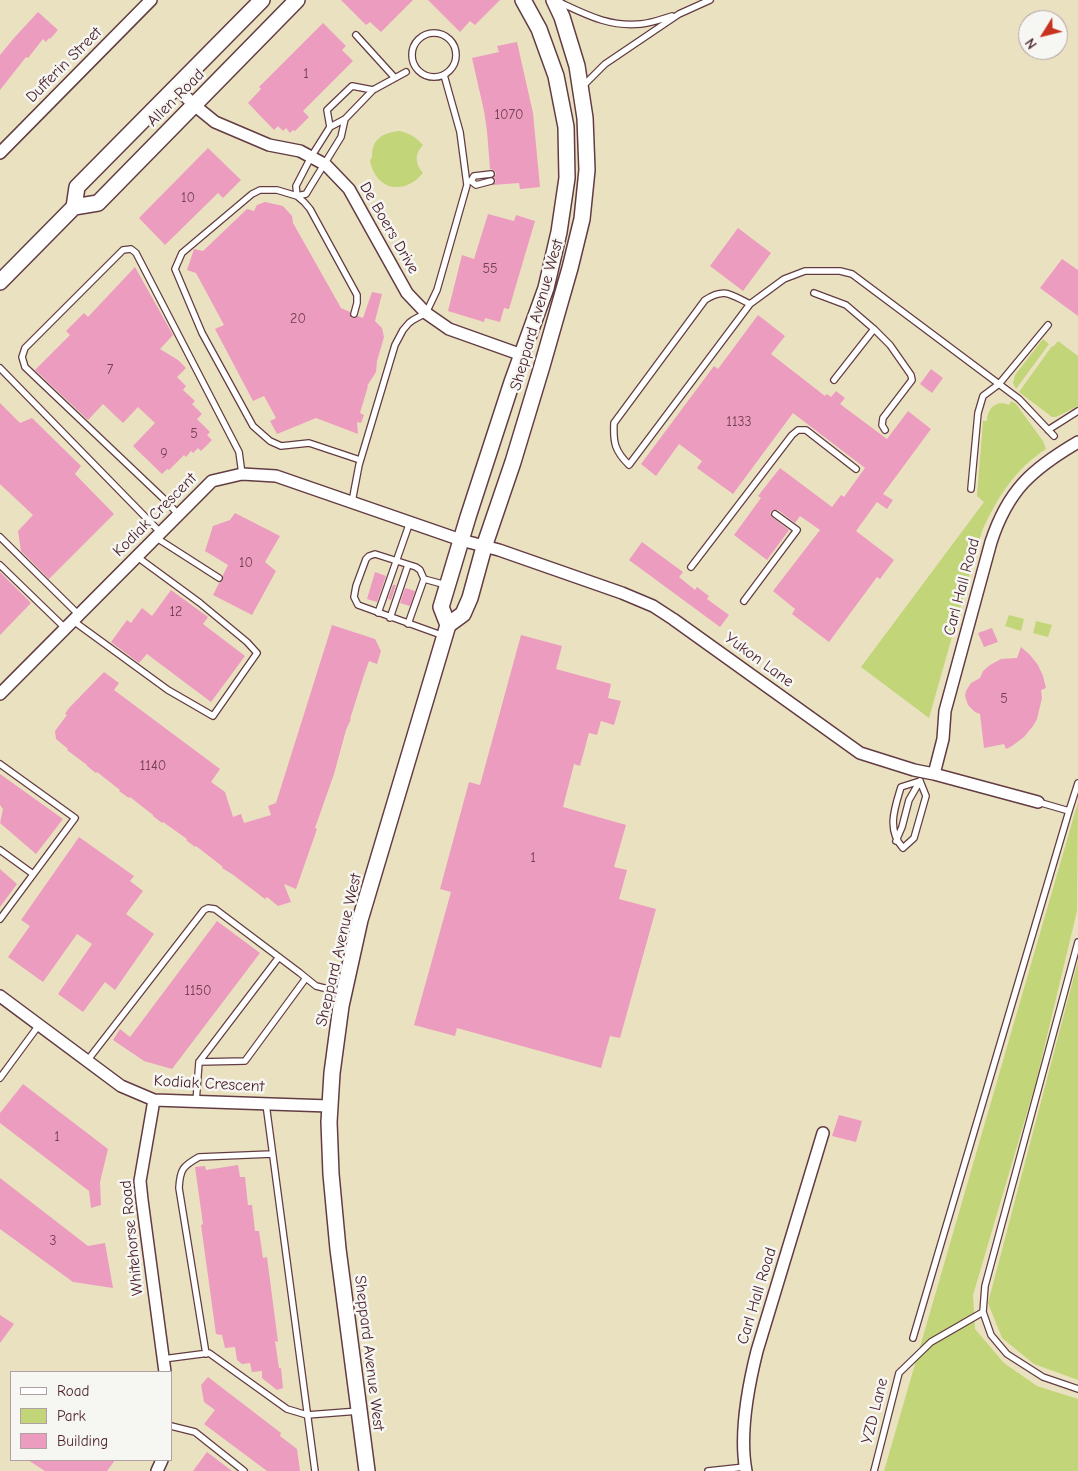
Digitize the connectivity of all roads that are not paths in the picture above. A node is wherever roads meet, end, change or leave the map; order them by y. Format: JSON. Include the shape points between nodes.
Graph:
{"nodes":[{"id":1,"x":151,"y":0,"type":"edge"},
{"id":2,"x":262,"y":0,"type":"edge"},
{"id":3,"x":297,"y":0,"type":"edge"},
{"id":4,"x":523,"y":0,"type":"edge"},
{"id":5,"x":555,"y":0,"type":"edge"},
{"id":6,"x":710,"y":0,"type":"edge"},
{"id":7,"x":679,"y":14,"type":"junction"},
{"id":8,"x":356,"y":35,"type":"dead end"},
{"id":9,"x":406,"y":72,"type":"dead end"},
{"id":10,"x":444,"y":75,"type":"junction"},
{"id":11,"x":395,"y":78,"type":"junction"},
{"id":12,"x":176,"y":88,"type":"junction"},
{"id":13,"x":580,"y":89,"type":"junction"},
{"id":14,"x":373,"y":90,"type":"junction"},
{"id":15,"x":194,"y":105,"type":"junction"},
{"id":16,"x":345,"y":119,"type":"junction"},
{"id":17,"x":330,"y":127,"type":"junction"},
{"id":18,"x":0,"y":153,"type":"edge"},
{"id":19,"x":311,"y":157,"type":"junction"},
{"id":20,"x":324,"y":164,"type":"junction"},
{"id":21,"x":490,"y":174,"type":"dead end"},
{"id":22,"x":469,"y":181,"type":"junction"},
{"id":23,"x":491,"y":182,"type":"dead end"},
{"id":24,"x":297,"y":196,"type":"junction"},
{"id":25,"x":74,"y":208,"type":"junction"},
{"id":26,"x":0,"y":282,"type":"edge"},
{"id":27,"x":814,"y":293,"type":"dead end"},
{"id":28,"x":750,"y":304,"type":"junction"},
{"id":29,"x":426,"y":313,"type":"junction"},
{"id":30,"x":354,"y":314,"type":"dead end"},
{"id":31,"x":1048,"y":325,"type":"dead end"},
{"id":32,"x":874,"y":329,"type":"junction"},
{"id":33,"x":522,"y":355,"type":"junction"},
{"id":34,"x":0,"y":368,"type":"edge"},
{"id":35,"x":834,"y":380,"type":"dead end"},
{"id":36,"x":999,"y":384,"type":"junction"},
{"id":37,"x":1078,"y":412,"type":"edge"},
{"id":38,"x":885,"y":430,"type":"dead end"},
{"id":39,"x":1048,"y":430,"type":"junction"},
{"id":40,"x":1054,"y":436,"type":"dead end"},
{"id":41,"x":1078,"y":442,"type":"edge"},
{"id":42,"x":360,"y":460,"type":"junction"},
{"id":43,"x":856,"y":469,"type":"dead end"},
{"id":44,"x":242,"y":474,"type":"junction"},
{"id":45,"x":971,"y":489,"type":"dead end"},
{"id":46,"x":352,"y":502,"type":"junction"},
{"id":47,"x":178,"y":514,"type":"junction"},
{"id":48,"x":775,"y":514,"type":"dead end"},
{"id":49,"x":410,"y":522,"type":"junction"},
{"id":50,"x":158,"y":534,"type":"junction"},
{"id":51,"x":0,"y":537,"type":"edge"},
{"id":52,"x":461,"y":540,"type":"junction"},
{"id":53,"x":484,"y":547,"type":"junction"},
{"id":54,"x":136,"y":556,"type":"junction"},
{"id":55,"x":397,"y":561,"type":"junction"},
{"id":56,"x":408,"y":564,"type":"junction"},
{"id":57,"x":0,"y":565,"type":"edge"},
{"id":58,"x":691,"y":567,"type":"dead end"},
{"id":59,"x":219,"y":578,"type":"dead end"},
{"id":60,"x":424,"y":579,"type":"junction"},
{"id":61,"x":448,"y":585,"type":"junction"},
{"id":62,"x":744,"y":601,"type":"dead end"},
{"id":63,"x":378,"y":613,"type":"junction"},
{"id":64,"x":390,"y":618,"type":"junction"},
{"id":65,"x":72,"y":621,"type":"junction"},
{"id":66,"x":408,"y":624,"type":"junction"},
{"id":67,"x":446,"y":631,"type":"junction"},
{"id":68,"x":0,"y":694,"type":"edge"},
{"id":69,"x":0,"y":764,"type":"edge"},
{"id":70,"x":926,"y":776,"type":"junction"},
{"id":71,"x":1078,"y":783,"type":"edge"},
{"id":72,"x":1038,"y":802,"type":"joint"},
{"id":73,"x":1069,"y":811,"type":"junction"},
{"id":74,"x":896,"y":841,"type":"junction"},
{"id":75,"x":0,"y":850,"type":"edge"},
{"id":76,"x":33,"y":874,"type":"junction"},
{"id":77,"x":0,"y":919,"type":"edge"},
{"id":78,"x":1078,"y":942,"type":"edge"},
{"id":79,"x":279,"y":957,"type":"junction"},
{"id":80,"x":306,"y":978,"type":"junction"},
{"id":81,"x":344,"y":993,"type":"junction"},
{"id":82,"x":0,"y":996,"type":"edge"},
{"id":83,"x":39,"y":1025,"type":"junction"},
{"id":84,"x":87,"y":1060,"type":"junction"},
{"id":85,"x":199,"y":1062,"type":"junction"},
{"id":86,"x":0,"y":1078,"type":"edge"},
{"id":87,"x":154,"y":1100,"type":"junction"},
{"id":88,"x":196,"y":1102,"type":"junction"},
{"id":89,"x":266,"y":1104,"type":"junction"},
{"id":90,"x":329,"y":1106,"type":"junction"},
{"id":91,"x":823,"y":1134,"type":"dead end"},
{"id":92,"x":272,"y":1154,"type":"junction"},
{"id":93,"x":983,"y":1312,"type":"junction"},
{"id":94,"x":913,"y":1338,"type":"dead end"},
{"id":95,"x":206,"y":1354,"type":"junction"},
{"id":96,"x":163,"y":1360,"type":"junction"},
{"id":97,"x":165,"y":1371,"type":"edge"},
{"id":98,"x":1078,"y":1389,"type":"edge"},
{"id":99,"x":359,"y":1411,"type":"junction"},
{"id":100,"x":307,"y":1414,"type":"junction"},
{"id":101,"x":172,"y":1426,"type":"edge"},
{"id":102,"x":746,"y":1469,"type":"edge"},
{"id":103,"x":244,"y":1471,"type":"edge"},
{"id":104,"x":315,"y":1471,"type":"edge"},
{"id":105,"x":367,"y":1471,"type":"edge"},
{"id":106,"x":708,"y":1471,"type":"edge"},
{"id":107,"x":874,"y":1471,"type":"edge"}],
"edges":[{"from":1,"to":18,"type":"street","name":"Dufferin Street"},
{"from":2,"to":12,"type":"main road","name":"Allen Road"},
{"from":3,"to":15,"type":"main road","name":"Allen Road"},
{"from":4,"to":33,"type":"main road","name":"Sheppard Avenue West","via":[[539,29],[556,76],[566,127],[568,178],[546,288]]},
{"from":5,"to":7,"type":"lane","via":[[589,16],[618,24],[643,24]]},
{"from":5,"to":13,"type":"main road","name":"Sheppard Avenue West","via":[[577,66]]},
{"from":6,"to":7,"type":"lane"},
{"from":7,"to":13,"type":"lane","via":[[605,64]]},
{"from":8,"to":11,"type":"lane"},
{"from":9,"to":11,"type":"lane"},
{"from":10,"to":10,"type":"lane","via":[[430,77],[414,65],[411,51],[424,34],[432,32],[447,36],[456,48],[455,64]]},
{"from":10,"to":22,"type":"lane"},
{"from":11,"to":14,"type":"lane"},
{"from":12,"to":15,"type":"street","name":"De Boers Drive"},
{"from":12,"to":25,"type":"main road","name":"Allen Road","via":[[78,187]]},
{"from":13,"to":53,"type":"main road","name":"Sheppard Avenue West","via":[[587,170],[582,219],[542,366]]},
{"from":14,"to":16,"type":"lane"},
{"from":14,"to":17,"type":"lane","via":[[352,86],[327,110]]},
{"from":15,"to":19,"type":"street","name":"De Boers Drive","via":[[216,122],[269,146]]},
{"from":15,"to":25,"type":"main road","name":"Allen Road","via":[[98,203]]},
{"from":16,"to":17,"type":"lane"},
{"from":16,"to":20,"type":"lane","via":[[341,137]]},
{"from":17,"to":19,"type":"lane"},
{"from":19,"to":20,"type":"street","name":"De Boers Drive"},
{"from":19,"to":24,"type":"lane","via":[[296,186]]},
{"from":20,"to":24,"type":"lane","via":[[306,194]]},
{"from":20,"to":29,"type":"street","name":"De Boers Drive","via":[[349,189],[407,293]]},
{"from":21,"to":22,"type":"lane","via":[[474,176]]},
{"from":22,"to":23,"type":"lane","via":[[476,184]]},
{"from":22,"to":29,"type":"lane","via":[[437,290]]},
{"from":24,"to":30,"type":"lane","via":[[310,209],[356,295]]},
{"from":24,"to":42,"type":"lane","via":[[277,190],[260,190],[252,194],[182,252],[175,268],[202,333],[253,426],[280,446],[309,443]]},
{"from":25,"to":26,"type":"main road","name":"Allen Road"},
{"from":27,"to":32,"type":"lane","via":[[846,305]]},
{"from":28,"to":28,"type":"lane","via":[[629,465],[618,454],[613,438],[614,423],[705,300],[725,292]]},
{"from":28,"to":36,"type":"lane","via":[[784,279],[805,271],[852,274]]},
{"from":29,"to":33,"type":"street","name":"De Boers Drive","via":[[449,329]]},
{"from":29,"to":42,"type":"lane","via":[[409,323],[395,345]]},
{"from":31,"to":36,"type":"lane"},
{"from":32,"to":35,"type":"lane"},
{"from":32,"to":38,"type":"lane","via":[[890,345],[912,380],[883,418]]},
{"from":33,"to":52,"type":"main road","name":"Sheppard Avenue West"},
{"from":34,"to":50,"type":"lane"},
{"from":36,"to":39,"type":"lane","via":[[1019,399]]},
{"from":36,"to":45,"type":"lane","via":[[983,396],[978,413]]},
{"from":37,"to":39,"type":"lane"},
{"from":39,"to":40,"type":"lane"},
{"from":41,"to":70,"type":"street","name":"Carl Hall Road","via":[[1049,459],[1030,476],[998,522],[946,711],[943,739]]},
{"from":42,"to":46,"type":"lane"},
{"from":43,"to":58,"type":"lane","via":[[806,430],[798,430]]},
{"from":44,"to":46,"type":"street","name":"Kodiak Crescent","via":[[276,476]]},
{"from":44,"to":47,"type":"street","name":"Kodiak Crescent","via":[[212,481]]},
{"from":44,"to":47,"type":"lane","via":[[239,452],[136,253],[131,249],[123,250],[25,348],[22,357],[26,367]]},
{"from":46,"to":49,"type":"street","name":"Kodiak Crescent"},
{"from":47,"to":50,"type":"street","name":"Kodiak Crescent"},
{"from":48,"to":62,"type":"lane","via":[[797,530]]},
{"from":49,"to":52,"type":"street","name":"Kodiak Crescent"},
{"from":49,"to":55,"type":"lane"},
{"from":50,"to":54,"type":"street","name":"Kodiak Crescent"},
{"from":50,"to":59,"type":"lane"},
{"from":51,"to":65,"type":"lane"},
{"from":52,"to":53,"type":"street","name":"Yukon Lane"},
{"from":52,"to":61,"type":"main road","name":"Sheppard Avenue West"},
{"from":53,"to":67,"type":"main road","name":"Sheppard Avenue West","via":[[463,614]]},
{"from":53,"to":70,"type":"street","name":"Yukon Lane","via":[[653,606],[860,753]]},
{"from":54,"to":65,"type":"street","name":"Kodiak Crescent"},
{"from":54,"to":65,"type":"lane","via":[[200,603],[257,653],[213,716],[168,690]]},
{"from":55,"to":56,"type":"lane"},
{"from":55,"to":63,"type":"lane"},
{"from":55,"to":63,"type":"lane","via":[[375,554],[366,559],[354,597],[358,605]]},
{"from":56,"to":60,"type":"lane","via":[[420,570]]},
{"from":56,"to":64,"type":"lane"},
{"from":57,"to":65,"type":"lane"},
{"from":60,"to":61,"type":"lane"},
{"from":60,"to":66,"type":"lane"},
{"from":61,"to":67,"type":"main road","name":"Sheppard Avenue West","via":[[441,607]]},
{"from":63,"to":64,"type":"lane"},
{"from":64,"to":66,"type":"lane"},
{"from":65,"to":68,"type":"street","name":"Kodiak Crescent"},
{"from":66,"to":67,"type":"lane"},
{"from":67,"to":81,"type":"main road","name":"Sheppard Avenue West","via":[[360,920]]},
{"from":69,"to":76,"type":"lane","via":[[74,818]]},
{"from":70,"to":72,"type":"street","name":"Yukon Lane"},
{"from":70,"to":74,"type":"lane","via":[[909,800]]},
{"from":70,"to":74,"type":"lane","via":[[900,787],[892,819]]},
{"from":70,"to":74,"type":"lane","via":[[926,796],[914,838],[903,848]]},
{"from":71,"to":73,"type":"lane"},
{"from":72,"to":73,"type":"lane"},
{"from":73,"to":94,"type":"lane"},
{"from":75,"to":76,"type":"lane"},
{"from":76,"to":77,"type":"lane"},
{"from":78,"to":93,"type":"lane","via":[[985,1286]]},
{"from":79,"to":80,"type":"lane"},
{"from":79,"to":84,"type":"lane","via":[[216,909],[204,910]]},
{"from":79,"to":85,"type":"lane"},
{"from":80,"to":81,"type":"lane","via":[[316,986]]},
{"from":80,"to":85,"type":"lane","via":[[244,1061]]},
{"from":81,"to":90,"type":"main road","name":"Sheppard Avenue West"},
{"from":82,"to":83,"type":"street","name":"Kodiak Crescent"},
{"from":83,"to":84,"type":"street","name":"Kodiak Crescent"},
{"from":83,"to":86,"type":"lane"},
{"from":84,"to":87,"type":"street","name":"Kodiak Crescent","via":[[121,1086]]},
{"from":85,"to":88,"type":"lane"},
{"from":87,"to":88,"type":"street","name":"Kodiak Crescent"},
{"from":87,"to":96,"type":"street","name":"Whitehorse Road","via":[[140,1181]]},
{"from":88,"to":89,"type":"street","name":"Kodiak Crescent"},
{"from":89,"to":90,"type":"street","name":"Kodiak Crescent"},
{"from":89,"to":92,"type":"lane"},
{"from":90,"to":99,"type":"main road","name":"Sheppard Avenue West","via":[[338,1249]]},
{"from":91,"to":102,"type":"street","name":"Carl Hall Road","via":[[756,1350],[744,1435]]},
{"from":92,"to":95,"type":"lane","via":[[200,1157],[180,1172],[179,1188]]},
{"from":92,"to":100,"type":"lane"},
{"from":93,"to":98,"type":"lane","via":[[991,1335],[1007,1354],[1043,1377]]},
{"from":93,"to":107,"type":"lane","name":"YZD Lane","via":[[931,1342],[899,1373]]},
{"from":95,"to":96,"type":"lane"},
{"from":95,"to":100,"type":"lane","via":[[210,1353],[287,1409]]},
{"from":96,"to":97,"type":"street","name":"Whitehorse Road"},
{"from":99,"to":100,"type":"lane"},
{"from":99,"to":105,"type":"main road","name":"Sheppard Avenue West"},
{"from":100,"to":104,"type":"lane"},
{"from":101,"to":103,"type":"lane","via":[[195,1432]]},
{"from":102,"to":106,"type":"lane"}]}
